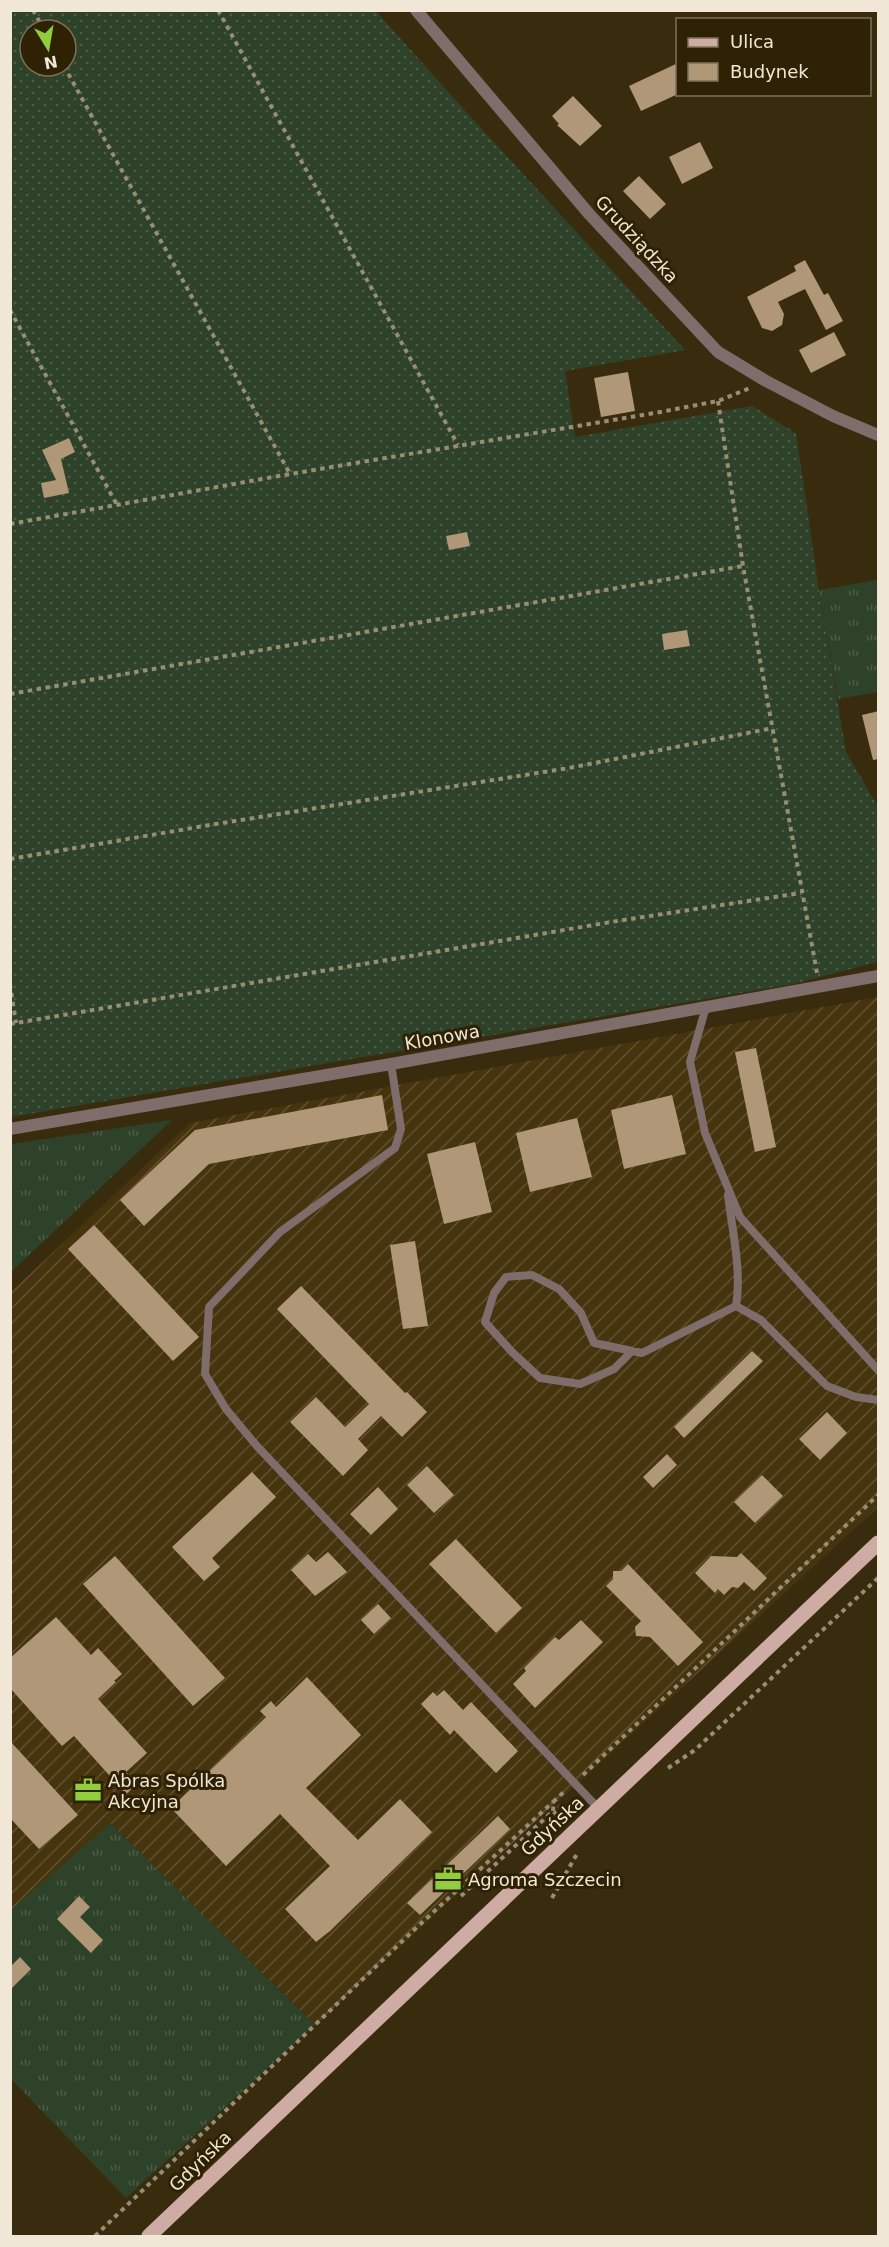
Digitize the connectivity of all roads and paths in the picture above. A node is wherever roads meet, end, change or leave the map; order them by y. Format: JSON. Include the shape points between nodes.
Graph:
{"nodes":[{"id":1,"x":218,"y":10,"type":"edge"},
{"id":2,"x":416,"y":10,"type":"edge"},
{"id":3,"x":71,"y":78,"type":"edge"},
{"id":4,"x":10,"y":310,"type":"edge"},
{"id":5,"x":766,"y":381,"type":"junction"},
{"id":6,"x":718,"y":401,"type":"junction"},
{"id":7,"x":879,"y":435,"type":"edge"},
{"id":8,"x":458,"y":445,"type":"junction"},
{"id":9,"x":290,"y":474,"type":"junction"},
{"id":10,"x":117,"y":505,"type":"junction"},
{"id":11,"x":10,"y":524,"type":"edge"},
{"id":12,"x":744,"y":566,"type":"junction"},
{"id":13,"x":10,"y":694,"type":"edge"},
{"id":14,"x":773,"y":728,"type":"junction"},
{"id":15,"x":10,"y":859,"type":"edge"},
{"id":16,"x":801,"y":893,"type":"junction"},
{"id":17,"x":879,"y":976,"type":"edge"},
{"id":18,"x":10,"y":984,"type":"edge"},
{"id":19,"x":821,"y":985,"type":"junction"},
{"id":20,"x":706,"y":1007,"type":"junction"},
{"id":21,"x":13,"y":1024,"type":"edge"},
{"id":22,"x":391,"y":1064,"type":"junction"},
{"id":23,"x":10,"y":1129,"type":"edge"},
{"id":24,"x":727,"y":1185,"type":"junction"},
{"id":25,"x":736,"y":1306,"type":"junction"},
{"id":26,"x":632,"y":1351,"type":"junction"},
{"id":27,"x":879,"y":1370,"type":"edge"},
{"id":28,"x":879,"y":1400,"type":"edge"},
{"id":29,"x":879,"y":1495,"type":"edge"},
{"id":30,"x":879,"y":1543,"type":"edge"},
{"id":31,"x":879,"y":1578,"type":"edge"},
{"id":32,"x":667,"y":1768,"type":"dead end"},
{"id":33,"x":574,"y":1783,"type":"junction"},
{"id":34,"x":554,"y":1801,"type":"junction"},
{"id":35,"x":599,"y":1809,"type":"junction"},
{"id":36,"x":553,"y":1811,"type":"junction"},
{"id":37,"x":576,"y":1830,"type":"junction"},
{"id":38,"x":461,"y":1896,"type":"dead end"},
{"id":39,"x":552,"y":1898,"type":"dead end"},
{"id":40,"x":95,"y":2236,"type":"edge"},
{"id":41,"x":149,"y":2236,"type":"edge"}],
"edges":[{"from":1,"to":8,"type":"path"},
{"from":2,"to":5,"type":"street","name":"Grudziądzka","via":[[590,215],[718,352]]},
{"from":3,"to":9,"type":"path"},
{"from":4,"to":10,"type":"path"},
{"from":5,"to":6,"type":"path"},
{"from":5,"to":7,"type":"street","name":"Grudziądzka"},
{"from":6,"to":8,"type":"path"},
{"from":6,"to":12,"type":"path"},
{"from":8,"to":9,"type":"path"},
{"from":9,"to":10,"type":"path"},
{"from":10,"to":11,"type":"path"},
{"from":12,"to":13,"type":"path"},
{"from":12,"to":14,"type":"path"},
{"from":14,"to":15,"type":"path","via":[[569,768]]},
{"from":14,"to":16,"type":"path"},
{"from":16,"to":19,"type":"path"},
{"from":16,"to":21,"type":"path","via":[[605,922]]},
{"from":17,"to":19,"type":"street","name":"Klonowa"},
{"from":18,"to":21,"type":"path"},
{"from":19,"to":20,"type":"street","name":"Klonowa"},
{"from":20,"to":22,"type":"street","name":"Klonowa"},
{"from":20,"to":24,"type":"lane","via":[[690,1062],[705,1133]]},
{"from":22,"to":23,"type":"street","name":"Klonowa"},
{"from":22,"to":33,"type":"lane","via":[[401,1129],[395,1148],[280,1232],[209,1307],[205,1374],[225,1409],[256,1446]]},
{"from":24,"to":25,"type":"lane"},
{"from":24,"to":27,"type":"lane","via":[[740,1217]]},
{"from":25,"to":26,"type":"lane","via":[[642,1353]]},
{"from":25,"to":28,"type":"lane","via":[[760,1320],[827,1386],[856,1397]]},
{"from":26,"to":26,"type":"lane","via":[[614,1369],[580,1384],[540,1378],[485,1322],[494,1293],[506,1277],[532,1275],[559,1288],[581,1313],[594,1343]]},
{"from":29,"to":33,"type":"path"},
{"from":30,"to":35,"type":"main road","name":"Gdyńska"},
{"from":31,"to":32,"type":"path","via":[[696,1750]]},
{"from":33,"to":34,"type":"path"},
{"from":33,"to":35,"type":"lane"},
{"from":34,"to":36,"type":"path"},
{"from":34,"to":37,"type":"path"},
{"from":34,"to":40,"type":"path"},
{"from":35,"to":37,"type":"main road","name":"Gdyńska"},
{"from":36,"to":37,"type":"path"},
{"from":36,"to":38,"type":"path"},
{"from":37,"to":39,"type":"path","via":[[583,1843]]},
{"from":37,"to":41,"type":"main road","name":"Gdyńska"}]}
